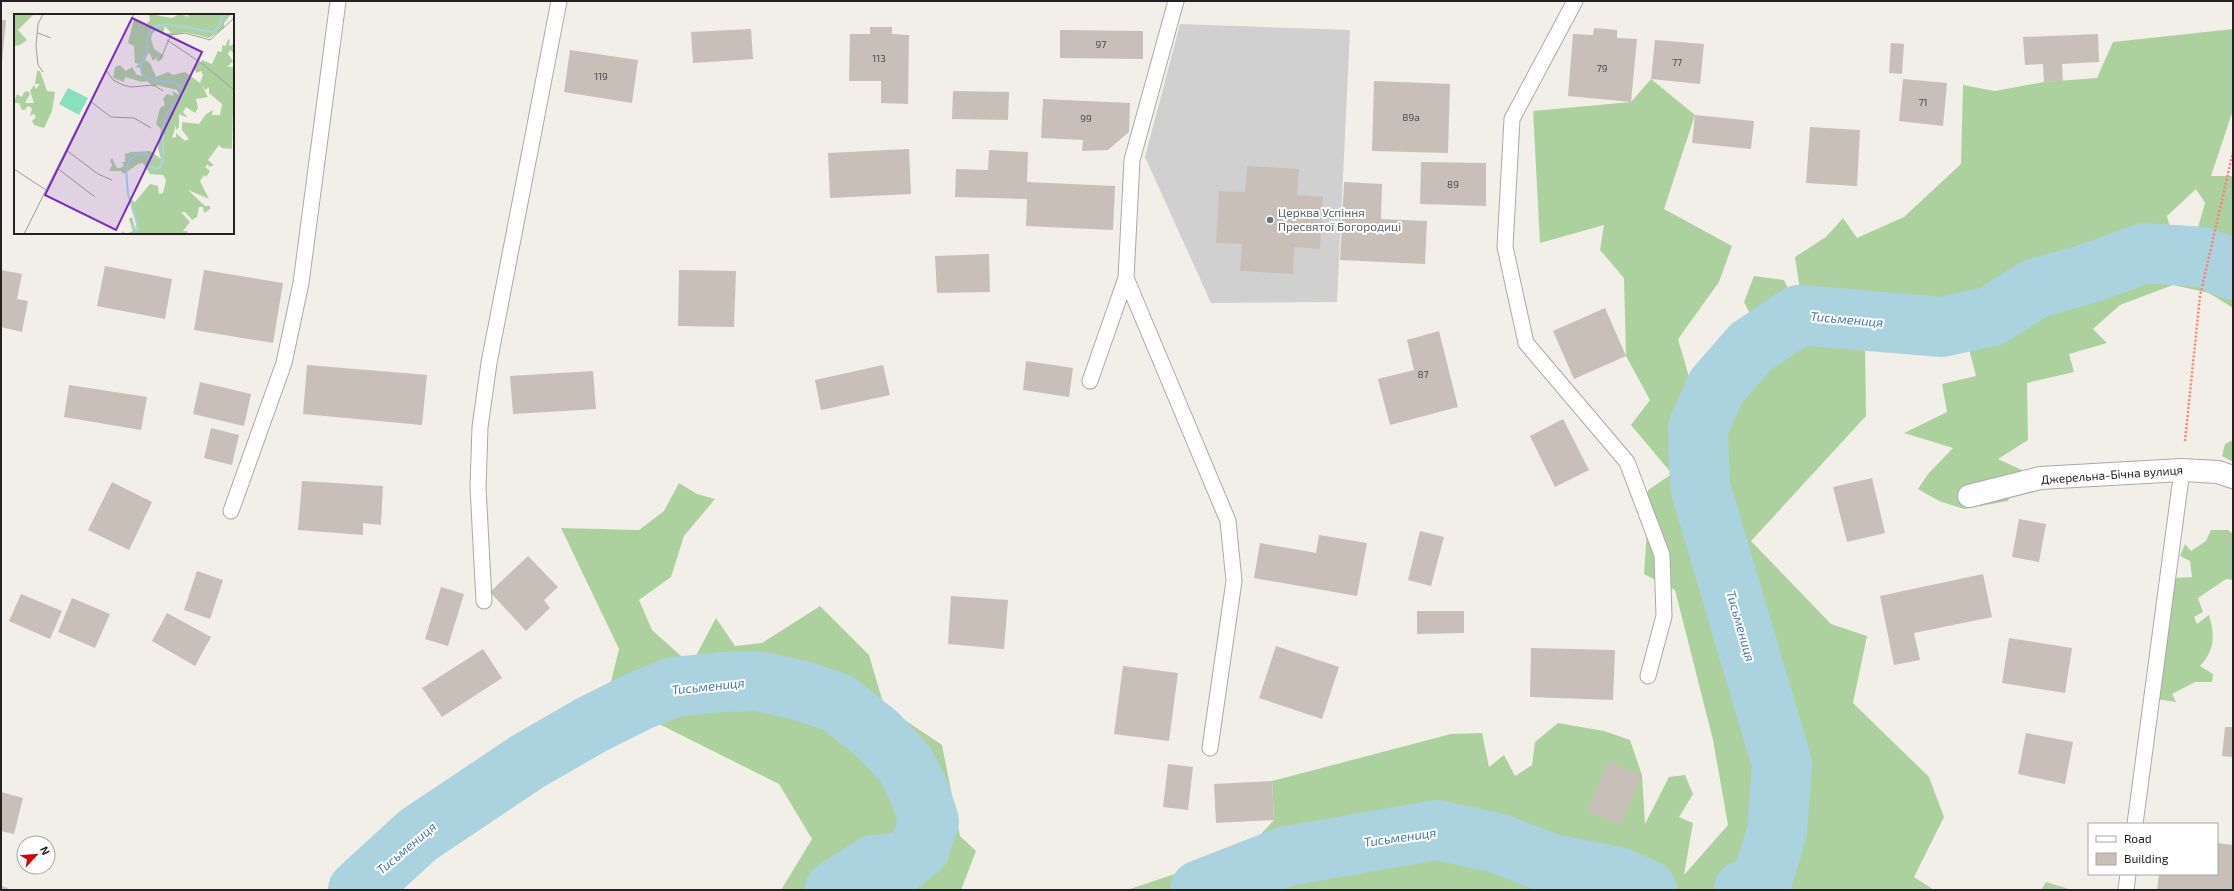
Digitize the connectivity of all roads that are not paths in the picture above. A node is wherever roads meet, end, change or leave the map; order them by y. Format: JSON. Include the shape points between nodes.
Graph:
{"nodes":[{"id":1,"x":338,"y":1,"type":"edge"},
{"id":2,"x":559,"y":1,"type":"edge"},
{"id":3,"x":1176,"y":1,"type":"edge"},
{"id":4,"x":1575,"y":1,"type":"edge"},
{"id":5,"x":1126,"y":278,"type":"junction"},
{"id":6,"x":1090,"y":381,"type":"dead end"},
{"id":7,"x":2182,"y":470,"type":"junction"},
{"id":8,"x":2233,"y":477,"type":"edge"},
{"id":9,"x":1969,"y":496,"type":"dead end"},
{"id":10,"x":231,"y":511,"type":"dead end"},
{"id":11,"x":484,"y":601,"type":"dead end"},
{"id":12,"x":1648,"y":676,"type":"dead end"},
{"id":13,"x":1210,"y":748,"type":"dead end"},
{"id":14,"x":2135,"y":823,"type":"edge"},
{"id":15,"x":2128,"y":875,"type":"edge"},
{"id":16,"x":2126,"y":890,"type":"edge"}],
"edges":[{"from":1,"to":10,"type":"lane","via":[[301,283],[284,362]]},
{"from":2,"to":11,"type":"lane","via":[[490,362],[480,427],[478,486]]},
{"from":3,"to":5,"type":"lane","via":[[1132,160]]},
{"from":4,"to":12,"type":"lane","via":[[1512,119],[1505,247],[1526,342],[1627,462],[1662,555],[1664,616]]},
{"from":5,"to":6,"type":"lane"},
{"from":5,"to":13,"type":"lane","via":[[1228,521],[1234,581]]},
{"from":7,"to":8,"type":"street","name":"Джерельна-Бічна вулиця","via":[[2218,472]]},
{"from":7,"to":9,"type":"street","name":"Джерельна-Бічна вулиця","via":[[2040,478]]},
{"from":7,"to":14,"type":"lane"},
{"from":15,"to":16,"type":"lane"}]}
